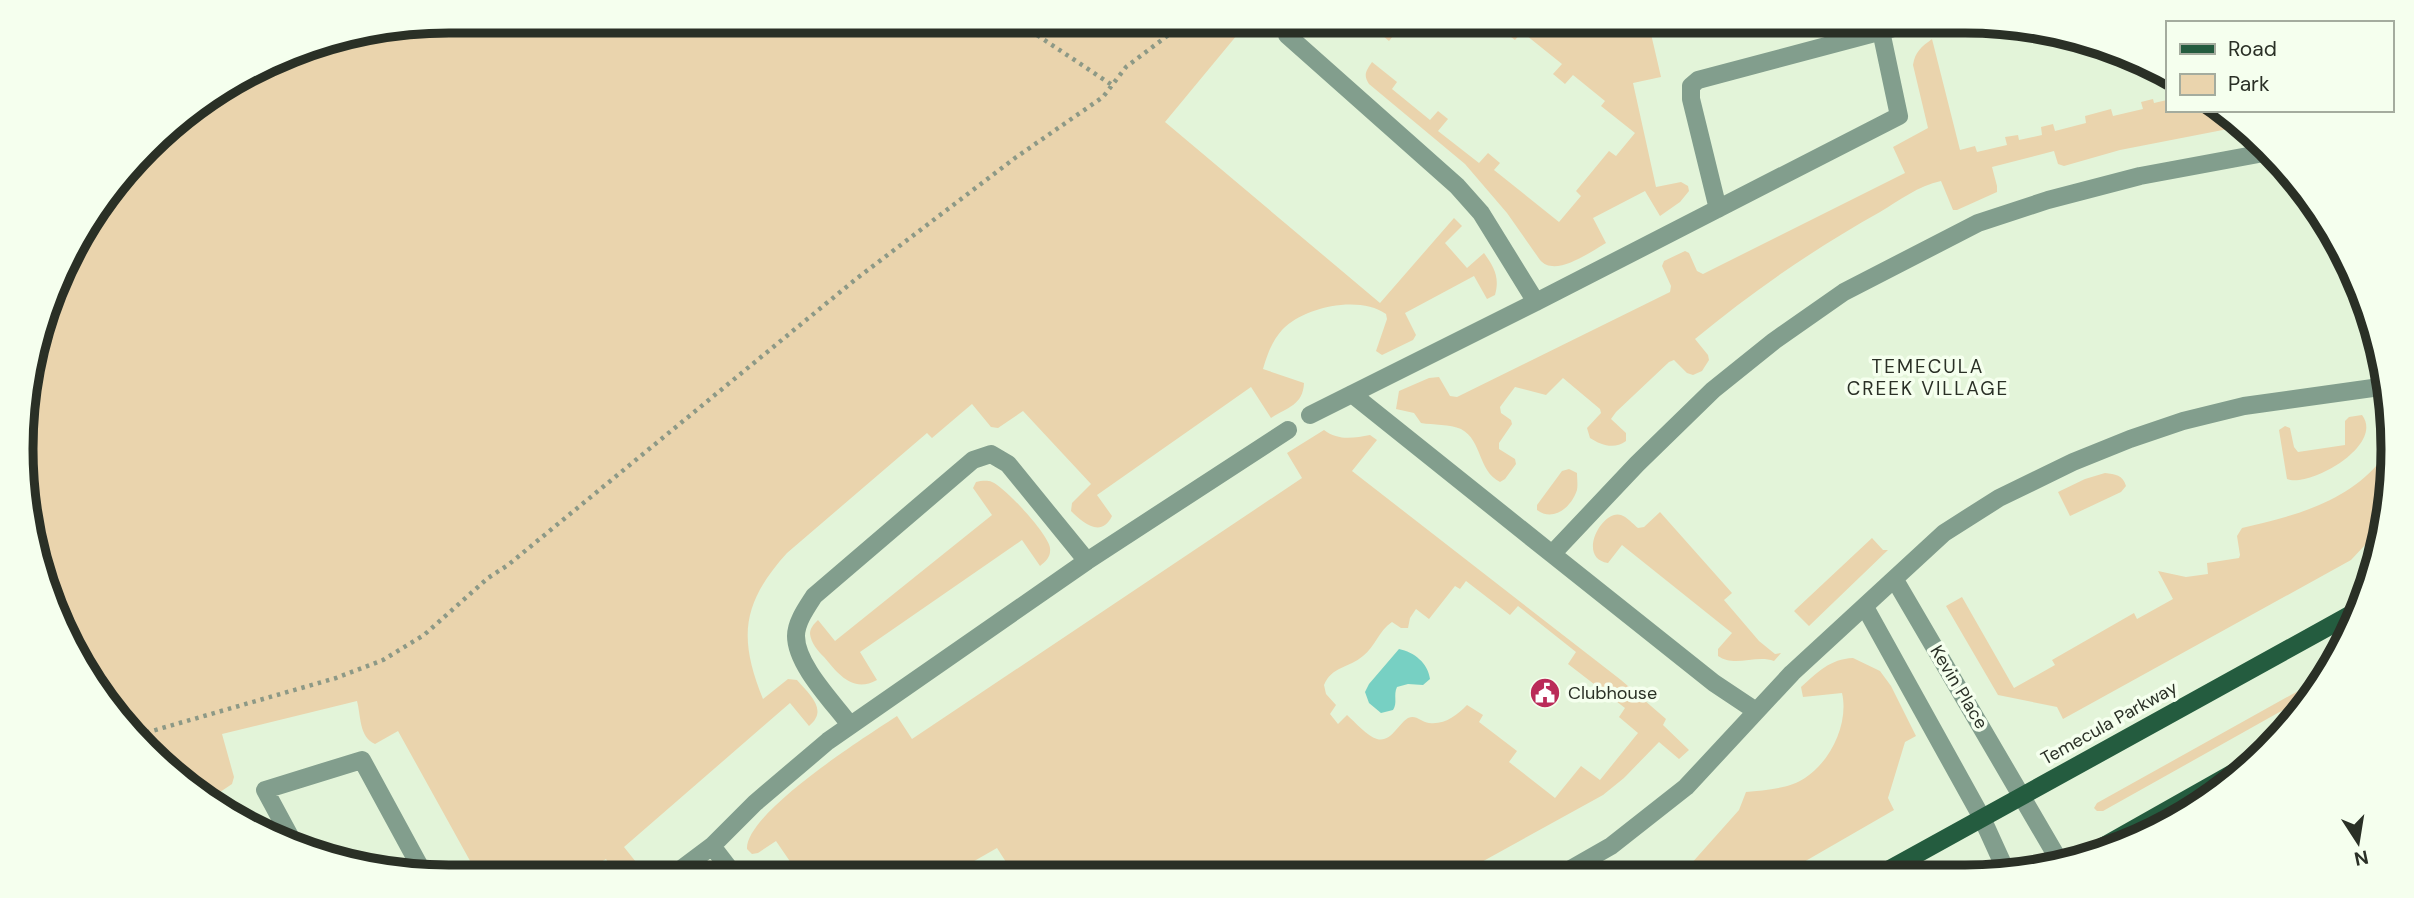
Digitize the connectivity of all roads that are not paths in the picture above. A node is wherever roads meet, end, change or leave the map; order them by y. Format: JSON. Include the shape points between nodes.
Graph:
{"nodes":[{"id":1,"x":1873,"y":33,"type":"edge"},
{"id":2,"x":1881,"y":33,"type":"edge"},
{"id":3,"x":1287,"y":35,"type":"dead end"},
{"id":4,"x":2258,"y":154,"type":"edge"},
{"id":5,"x":1718,"y":209,"type":"junction"},
{"id":6,"x":1536,"y":302,"type":"junction"},
{"id":7,"x":2376,"y":388,"type":"edge"},
{"id":8,"x":1352,"y":394,"type":"junction"},
{"id":9,"x":1310,"y":415,"type":"dead end"},
{"id":10,"x":1288,"y":430,"type":"dead end"},
{"id":11,"x":1552,"y":554,"type":"junction"},
{"id":12,"x":1087,"y":561,"type":"junction"},
{"id":13,"x":1895,"y":580,"type":"junction"},
{"id":14,"x":1865,"y":607,"type":"junction"},
{"id":15,"x":2345,"y":618,"type":"edge"},
{"id":16,"x":1756,"y":711,"type":"junction"},
{"id":17,"x":850,"y":725,"type":"junction"},
{"id":18,"x":2203,"y":790,"type":"edge"},
{"id":19,"x":2022,"y":795,"type":"junction"},
{"id":20,"x":1982,"y":818,"type":"junction"},
{"id":21,"x":2136,"y":828,"type":"edge"},
{"id":22,"x":288,"y":832,"type":"edge"},
{"id":23,"x":712,"y":846,"type":"junction"},
{"id":24,"x":2056,"y":855,"type":"edge"},
{"id":25,"x":2002,"y":863,"type":"edge"},
{"id":26,"x":418,"y":864,"type":"edge"},
{"id":27,"x":687,"y":865,"type":"edge"},
{"id":28,"x":726,"y":865,"type":"edge"},
{"id":29,"x":1577,"y":865,"type":"edge"},
{"id":30,"x":1897,"y":865,"type":"edge"}],
"edges":[{"from":1,"to":5,"type":"street","via":[[1698,79],[1691,86]]},
{"from":2,"to":5,"type":"street","via":[[1899,116]]},
{"from":3,"to":6,"type":"street","via":[[1457,186],[1480,213]]},
{"from":4,"to":11,"type":"street","via":[[2140,176],[1978,223],[1844,292],[1713,390]]},
{"from":5,"to":6,"type":"street"},
{"from":6,"to":8,"type":"street"},
{"from":7,"to":13,"type":"street","via":[[2244,406],[2130,439],[1999,498],[1944,533]]},
{"from":8,"to":9,"type":"street"},
{"from":8,"to":11,"type":"street"},
{"from":10,"to":12,"type":"street"},
{"from":11,"to":16,"type":"street"},
{"from":12,"to":17,"type":"street"},
{"from":12,"to":17,"type":"street","via":[[1008,464],[991,454],[973,460],[814,596],[802,616],[796,635],[800,656]]},
{"from":13,"to":14,"type":"street"},
{"from":13,"to":19,"type":"street","name":"Kevin Place"},
{"from":14,"to":16,"type":"street"},
{"from":14,"to":20,"type":"street"},
{"from":15,"to":19,"type":"main road","name":"Temecula Parkway"},
{"from":16,"to":29,"type":"street","via":[[1686,787]]},
{"from":17,"to":23,"type":"street","via":[[795,766]]},
{"from":18,"to":21,"type":"main road"},
{"from":19,"to":20,"type":"main road","name":"Temecula Parkway"},
{"from":19,"to":24,"type":"street","name":"Kevin Place"},
{"from":20,"to":25,"type":"street"},
{"from":20,"to":30,"type":"main road","name":"Temecula Parkway"},
{"from":22,"to":26,"type":"street","via":[[265,790],[362,760]]},
{"from":23,"to":27,"type":"street"},
{"from":23,"to":28,"type":"street"}]}
